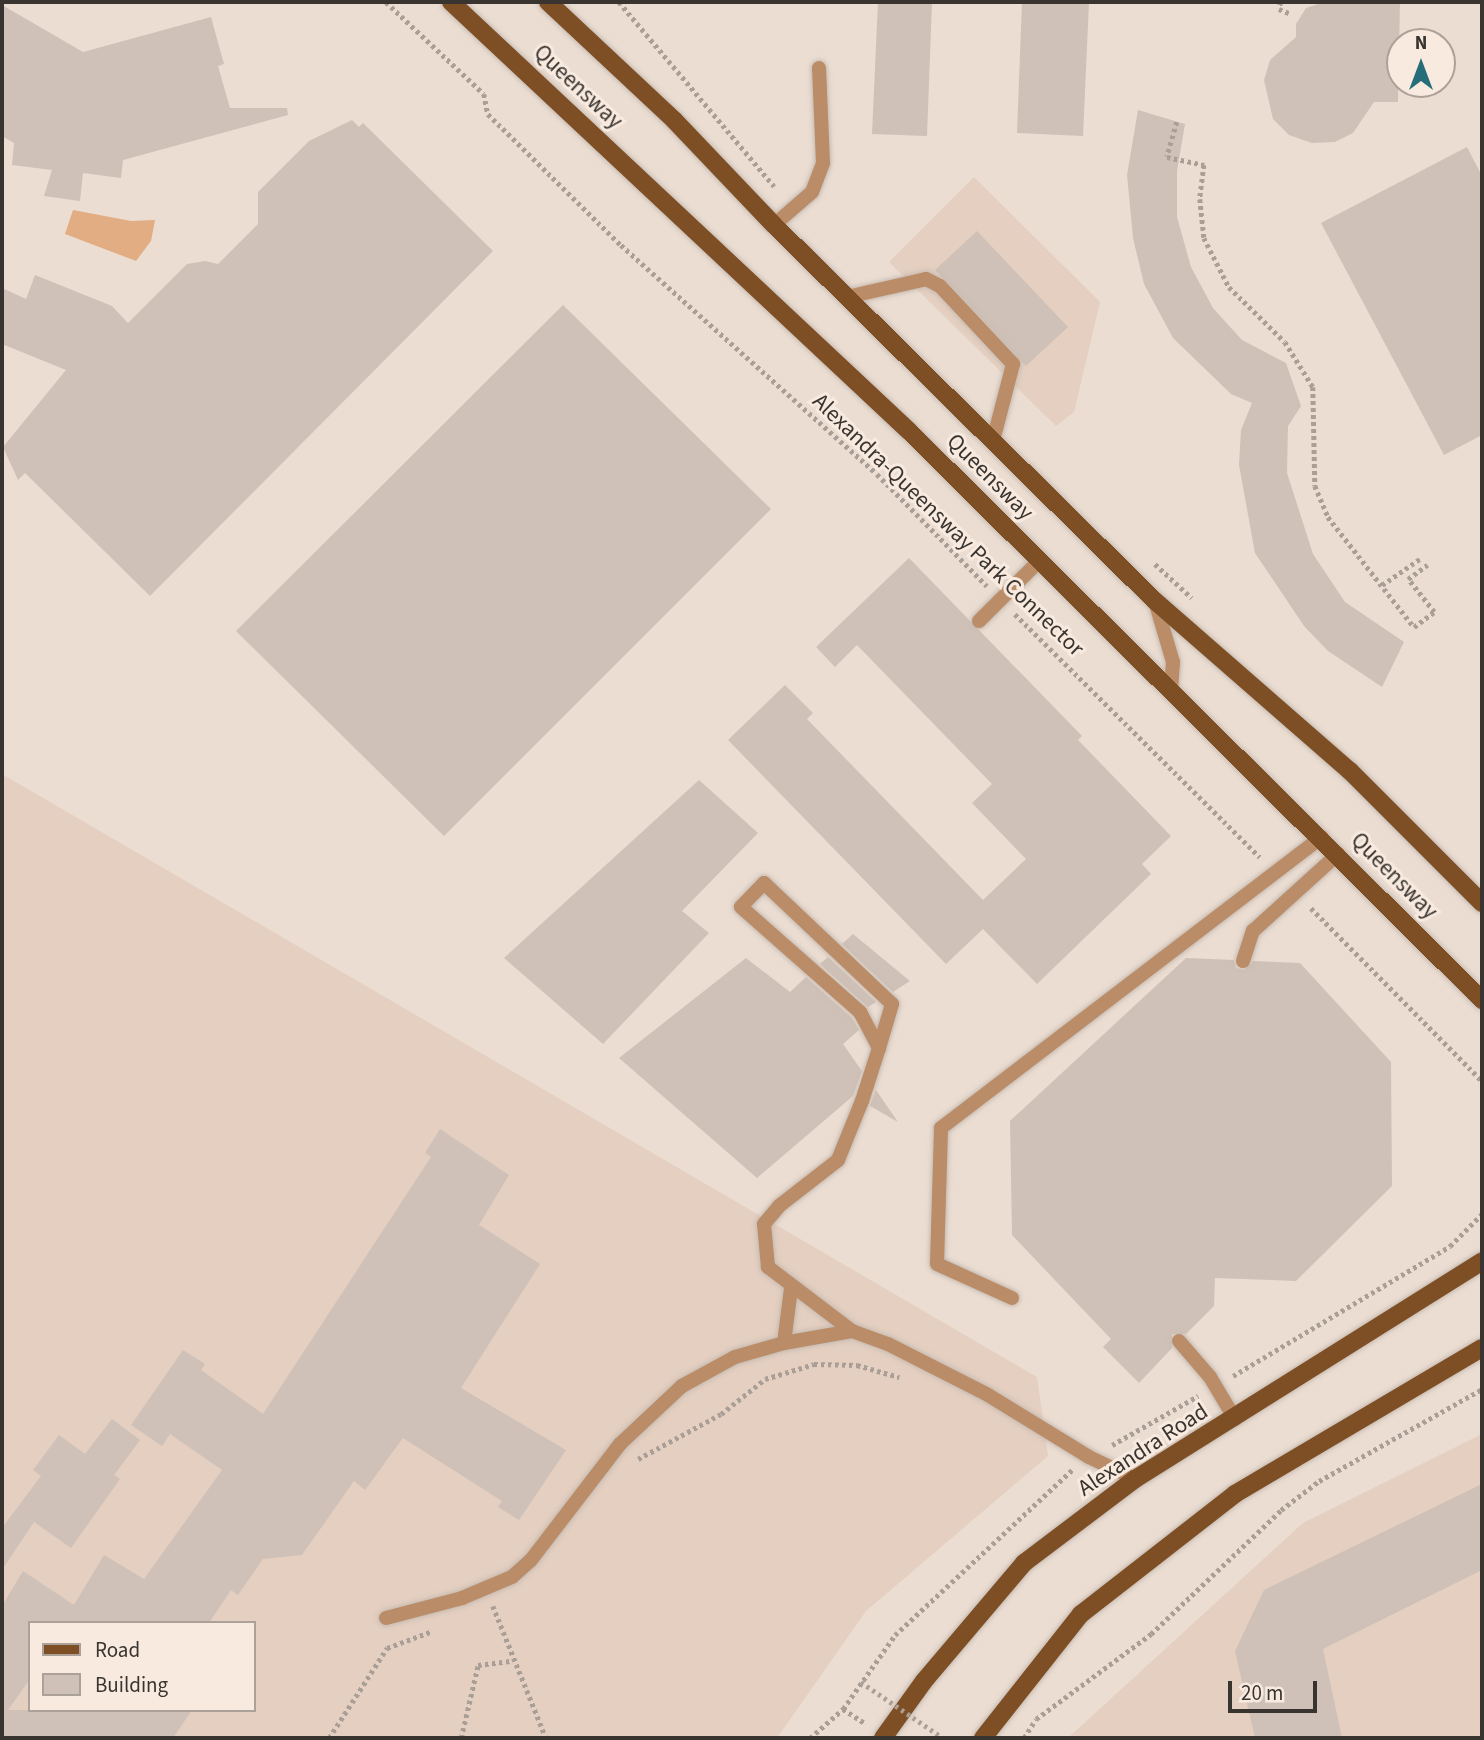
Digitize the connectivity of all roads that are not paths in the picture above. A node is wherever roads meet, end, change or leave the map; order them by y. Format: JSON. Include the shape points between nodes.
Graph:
{"nodes":[{"id":1,"x":452,"y":2,"type":"edge"},
{"id":2,"x":548,"y":2,"type":"edge"},
{"id":3,"x":820,"y":68,"type":"dead end"},
{"id":4,"x":774,"y":225,"type":"junction"},
{"id":5,"x":847,"y":297,"type":"junction"},
{"id":6,"x":993,"y":441,"type":"junction"},
{"id":7,"x":1040,"y":560,"type":"junction"},
{"id":8,"x":1155,"y":601,"type":"junction"},
{"id":9,"x":979,"y":621,"type":"dead end"},
{"id":10,"x":1171,"y":689,"type":"junction"},
{"id":11,"x":1321,"y":837,"type":"junction"},
{"id":12,"x":1338,"y":853,"type":"junction"},
{"id":13,"x":1482,"y":903,"type":"edge"},
{"id":14,"x":1243,"y":961,"type":"dead end"},
{"id":15,"x":1482,"y":1000,"type":"edge"},
{"id":16,"x":879,"y":1048,"type":"junction"},
{"id":17,"x":1482,"y":1245,"type":"edge"},
{"id":18,"x":1482,"y":1261,"type":"edge"},
{"id":19,"x":1464,"y":1274,"type":"junction"},
{"id":20,"x":791,"y":1287,"type":"junction"},
{"id":21,"x":1012,"y":1298,"type":"dead end"},
{"id":22,"x":852,"y":1331,"type":"junction"},
{"id":23,"x":1179,"y":1340,"type":"dead end"},
{"id":24,"x":784,"y":1343,"type":"junction"},
{"id":25,"x":1482,"y":1348,"type":"edge"},
{"id":26,"x":1235,"y":1419,"type":"junction"},
{"id":27,"x":1135,"y":1479,"type":"junction"},
{"id":28,"x":386,"y":1618,"type":"dead end"},
{"id":29,"x":883,"y":1738,"type":"edge"},
{"id":30,"x":983,"y":1738,"type":"edge"}],
"edges":[{"from":1,"to":7,"type":"main road","name":"Queensway"},
{"from":2,"to":4,"type":"main road","name":"Queensway","via":[[674,120]]},
{"from":3,"to":4,"type":"lane","via":[[824,163],[812,192]]},
{"from":4,"to":5,"type":"main road","name":"Queensway"},
{"from":5,"to":6,"type":"main road","name":"Queensway"},
{"from":5,"to":6,"type":"lane","via":[[926,279],[940,286],[1013,364]]},
{"from":6,"to":8,"type":"main road","name":"Queensway"},
{"from":7,"to":9,"type":"lane"},
{"from":7,"to":10,"type":"main road","name":"Queensway"},
{"from":8,"to":10,"type":"lane","via":[[1172,662]]},
{"from":8,"to":13,"type":"main road","name":"Queensway","via":[[1350,771]]},
{"from":10,"to":11,"type":"main road","name":"Queensway"},
{"from":11,"to":12,"type":"main road","name":"Queensway"},
{"from":11,"to":21,"type":"lane","via":[[941,1128],[937,1264]]},
{"from":12,"to":14,"type":"lane","via":[[1253,931]]},
{"from":12,"to":15,"type":"main road","name":"Queensway"},
{"from":16,"to":16,"type":"lane","via":[[892,1004],[764,883],[741,906],[860,1012]]},
{"from":16,"to":20,"type":"lane","via":[[838,1160],[779,1206],[764,1224],[768,1267]]},
{"from":17,"to":19,"type":"main road"},
{"from":18,"to":19,"type":"main road","name":"Alexandra Road"},
{"from":19,"to":26,"type":"main road","name":"Alexandra Road"},
{"from":20,"to":22,"type":"lane"},
{"from":20,"to":24,"type":"lane"},
{"from":22,"to":24,"type":"lane"},
{"from":22,"to":27,"type":"lane","via":[[988,1395],[1089,1457]]},
{"from":23,"to":26,"type":"lane"},
{"from":24,"to":28,"type":"lane","via":[[735,1357],[682,1386],[620,1444],[531,1560],[512,1577],[488,1589]]},
{"from":25,"to":30,"type":"main road","via":[[1235,1494],[1081,1614]]},
{"from":26,"to":27,"type":"main road","name":"Alexandra Road"},
{"from":27,"to":29,"type":"main road","name":"Alexandra Road","via":[[1024,1563],[924,1681]]}]}
